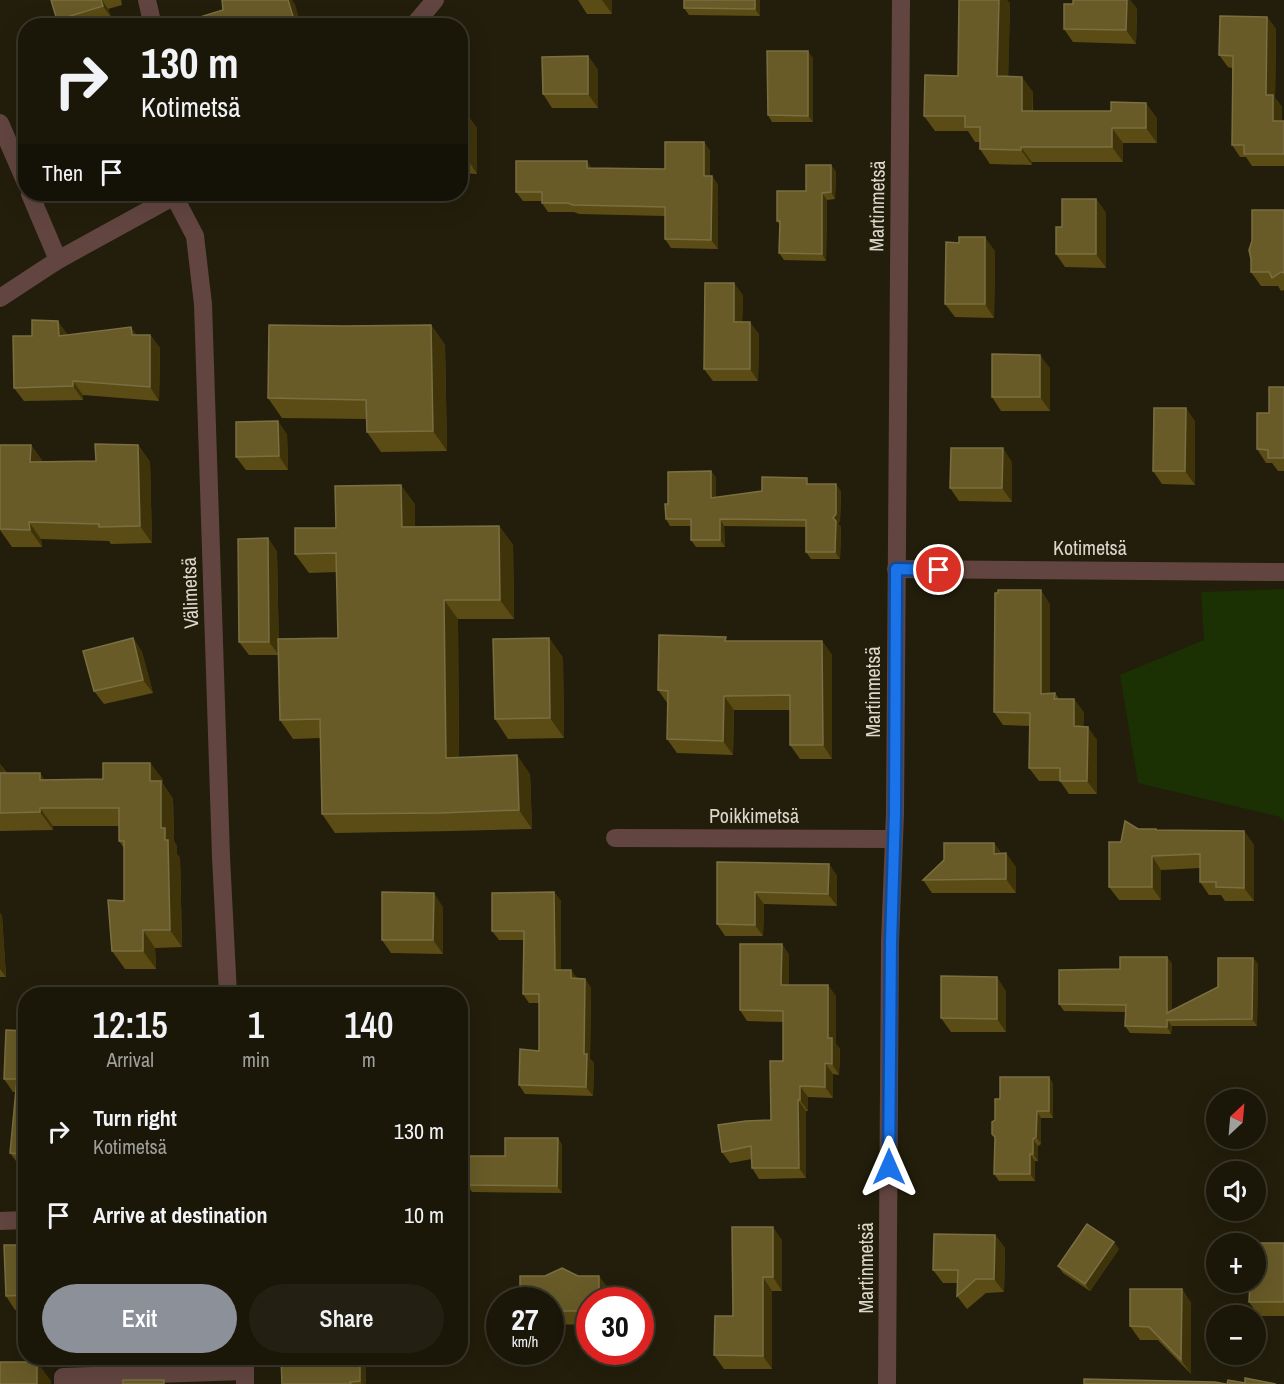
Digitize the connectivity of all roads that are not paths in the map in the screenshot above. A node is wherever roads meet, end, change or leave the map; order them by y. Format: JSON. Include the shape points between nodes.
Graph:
{"nodes":[{"id":1,"x":147,"y":0,"type":"edge"},
{"id":2,"x":435,"y":0,"type":"edge"},
{"id":3,"x":901,"y":0,"type":"edge"},
{"id":4,"x":151,"y":18,"type":"edge"},
{"id":5,"x":420,"y":18,"type":"edge"},
{"id":6,"x":0,"y":123,"type":"edge"},
{"id":7,"x":18,"y":165,"type":"edge"},
{"id":8,"x":33,"y":201,"type":"edge"},
{"id":9,"x":165,"y":201,"type":"edge"},
{"id":10,"x":179,"y":201,"type":"edge"},
{"id":11,"x":58,"y":260,"type":"junction"},
{"id":12,"x":0,"y":298,"type":"edge"},
{"id":13,"x":896,"y":569,"type":"junction"},
{"id":14,"x":1284,"y":572,"type":"edge"},
{"id":15,"x":615,"y":838,"type":"dead end"},
{"id":16,"x":894,"y":839,"type":"junction"},
{"id":17,"x":228,"y":987,"type":"edge"},
{"id":18,"x":18,"y":1220,"type":"edge"},
{"id":19,"x":0,"y":1221,"type":"edge"},
{"id":20,"x":245,"y":1371,"type":"edge"},
{"id":21,"x":63,"y":1384,"type":"edge"},
{"id":22,"x":887,"y":1384,"type":"edge"}],
"edges":[{"from":1,"to":4,"type":"street"},
{"from":2,"to":5,"type":"street"},
{"from":3,"to":13,"type":"street","name":"Martinmetsä"},
{"from":6,"to":7,"type":"street"},
{"from":8,"to":11,"type":"street"},
{"from":9,"to":11,"type":"street"},
{"from":10,"to":17,"type":"street","name":"Välimetsä","via":[[195,236],[203,304]]},
{"from":11,"to":12,"type":"street"},
{"from":13,"to":14,"type":"street","name":"Kotimetsä"},
{"from":13,"to":16,"type":"street","name":"Martinmetsä"},
{"from":15,"to":16,"type":"street","name":"Poikkimetsä"},
{"from":16,"to":22,"type":"street","name":"Martinmetsä"},
{"from":18,"to":19,"type":"street"},
{"from":20,"to":21,"type":"street","via":[[63,1377]]}]}
